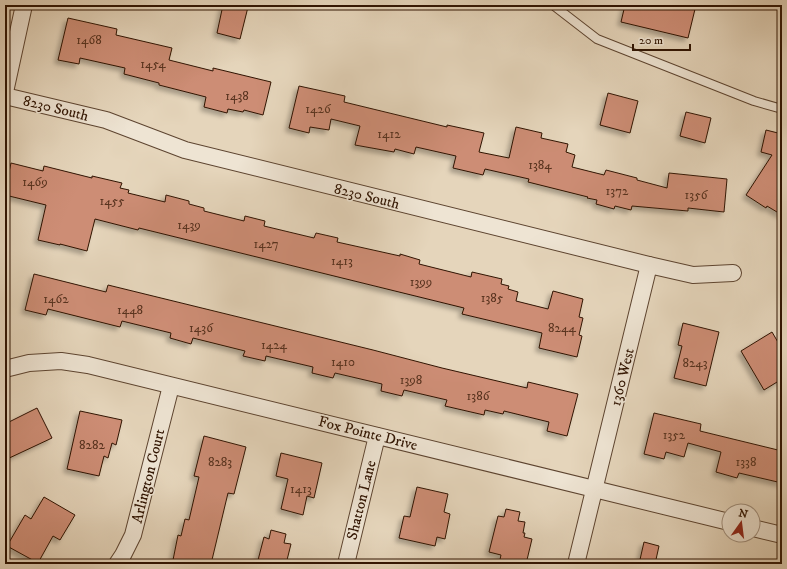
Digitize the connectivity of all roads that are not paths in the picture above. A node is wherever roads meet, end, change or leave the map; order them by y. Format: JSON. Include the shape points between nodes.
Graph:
{"nodes":[{"id":1,"x":24,"y":5,"type":"edge"},
{"id":2,"x":553,"y":5,"type":"edge"},
{"id":3,"x":5,"y":92,"type":"edge"},
{"id":4,"x":5,"y":96,"type":"edge"},
{"id":5,"x":782,"y":109,"type":"edge"},
{"id":6,"x":649,"y":266,"type":"junction"},
{"id":7,"x":733,"y":274,"type":"dead end"},
{"id":8,"x":5,"y":369,"type":"edge"},
{"id":9,"x":171,"y":386,"type":"junction"},
{"id":10,"x":377,"y":436,"type":"junction"},
{"id":11,"x":594,"y":489,"type":"junction"},
{"id":12,"x":721,"y":520,"type":"edge"},
{"id":13,"x":761,"y":530,"type":"edge"},
{"id":14,"x":782,"y":535,"type":"edge"},
{"id":15,"x":117,"y":564,"type":"edge"},
{"id":16,"x":346,"y":564,"type":"edge"},
{"id":17,"x":576,"y":564,"type":"edge"}],
"edges":[{"from":1,"to":3,"type":"street"},
{"from":2,"to":5,"type":"lane","via":[[597,39],[754,102]]},
{"from":4,"to":6,"type":"street","name":"8230 South","via":[[106,120],[185,150]]},
{"from":6,"to":7,"type":"street","name":"8230 South","via":[[693,275]]},
{"from":6,"to":11,"type":"street","name":"1360 West"},
{"from":8,"to":9,"type":"street","name":"Fox Pointe Drive","via":[[29,363],[61,361],[88,365]]},
{"from":9,"to":10,"type":"street","name":"Fox Pointe Drive"},
{"from":9,"to":15,"type":"street","name":"Arlington Court","via":[[133,535]]},
{"from":10,"to":11,"type":"street","name":"Fox Pointe Drive"},
{"from":10,"to":16,"type":"street","name":"Shatton Lane"},
{"from":11,"to":12,"type":"street","name":"Fox Pointe Drive"},
{"from":11,"to":17,"type":"street","name":"1360 West"},
{"from":13,"to":14,"type":"street"}]}
